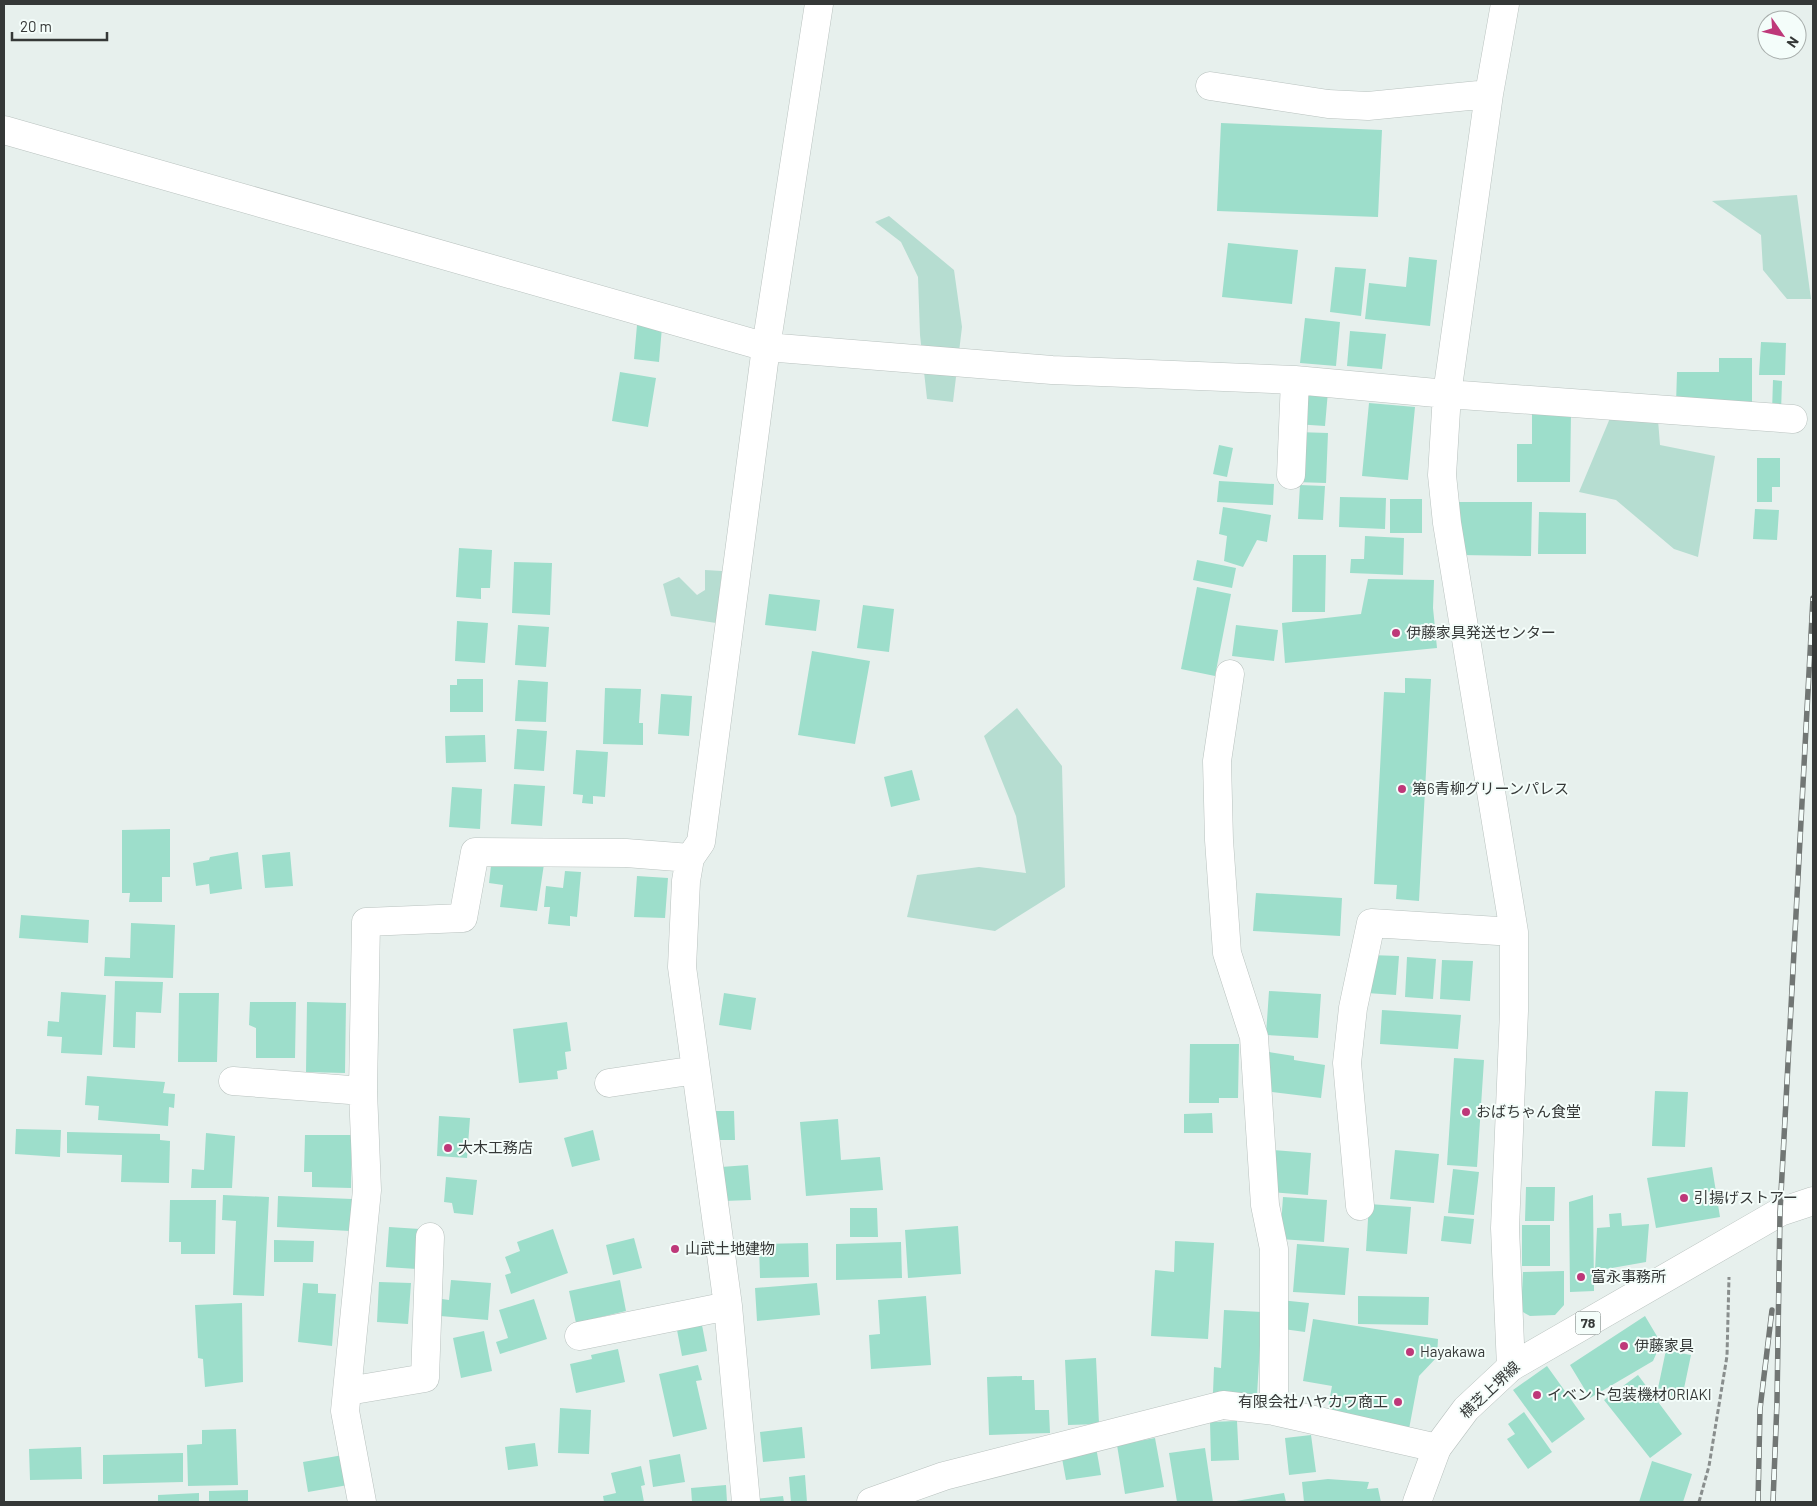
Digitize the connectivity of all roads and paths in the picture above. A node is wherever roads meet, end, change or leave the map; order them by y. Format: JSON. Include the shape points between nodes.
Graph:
{"nodes":[{"id":1,"x":819,"y":4,"type":"edge"},
{"id":2,"x":1505,"y":4,"type":"edge"},
{"id":3,"x":1210,"y":86,"type":"dead end"},
{"id":4,"x":1489,"y":94,"type":"junction"},
{"id":5,"x":4,"y":130,"type":"edge"},
{"id":6,"x":766,"y":347,"type":"junction"},
{"id":7,"x":1295,"y":380,"type":"junction"},
{"id":8,"x":1447,"y":394,"type":"junction"},
{"id":9,"x":1793,"y":420,"type":"dead end"},
{"id":10,"x":1291,"y":475,"type":"dead end"},
{"id":11,"x":1230,"y":674,"type":"dead end"},
{"id":12,"x":690,"y":858,"type":"junction"},
{"id":13,"x":1514,"y":932,"type":"junction"},
{"id":14,"x":696,"y":1070,"type":"junction"},
{"id":15,"x":233,"y":1081,"type":"dead end"},
{"id":16,"x":609,"y":1083,"type":"dead end"},
{"id":17,"x":363,"y":1091,"type":"junction"},
{"id":18,"x":1813,"y":1201,"type":"edge"},
{"id":19,"x":1360,"y":1206,"type":"dead end"},
{"id":20,"x":430,"y":1237,"type":"dead end"},
{"id":21,"x":1730,"y":1241,"type":"junction"},
{"id":22,"x":728,"y":1306,"type":"junction"},
{"id":23,"x":578,"y":1336,"type":"dead end"},
{"id":24,"x":1511,"y":1366,"type":"junction"},
{"id":25,"x":348,"y":1391,"type":"junction"},
{"id":26,"x":1274,"y":1411,"type":"junction"},
{"id":27,"x":1437,"y":1448,"type":"junction"},
{"id":28,"x":362,"y":1502,"type":"edge"},
{"id":29,"x":746,"y":1502,"type":"edge"},
{"id":30,"x":871,"y":1502,"type":"edge"},
{"id":31,"x":1417,"y":1502,"type":"edge"},
{"id":32,"x":1699,"y":1502,"type":"edge"}],
"edges":[{"from":1,"to":6,"type":"street"},
{"from":2,"to":4,"type":"street"},
{"from":3,"to":4,"type":"street","via":[[1328,104],[1368,106]]},
{"from":4,"to":8,"type":"street"},
{"from":5,"to":6,"type":"street"},
{"from":6,"to":7,"type":"street","via":[[1052,370]]},
{"from":6,"to":12,"type":"street","via":[[701,842]]},
{"from":7,"to":8,"type":"street"},
{"from":7,"to":10,"type":"street"},
{"from":8,"to":9,"type":"street"},
{"from":8,"to":13,"type":"street","via":[[1442,475],[1447,523]]},
{"from":11,"to":26,"type":"street","via":[[1217,761],[1219,840],[1227,953],[1254,1037],[1265,1205],[1274,1249]]},
{"from":12,"to":14,"type":"street","via":[[682,967]]},
{"from":12,"to":17,"type":"street","via":[[475,852],[463,918],[366,922]]},
{"from":13,"to":19,"type":"street","via":[[1371,923],[1353,1008],[1347,1063]]},
{"from":13,"to":24,"type":"street","via":[[1505,1228]]},
{"from":14,"to":16,"type":"street"},
{"from":14,"to":22,"type":"street"},
{"from":15,"to":17,"type":"street"},
{"from":17,"to":25,"type":"street","via":[[367,1190]]},
{"from":18,"to":21,"type":"street","name":"横芝上堺線","number":"78","via":[[1780,1212]]},
{"from":20,"to":25,"type":"street","via":[[425,1378]]},
{"from":21,"to":24,"type":"street","name":"横芝上堺線","number":"78"},
{"from":21,"to":32,"type":"path","via":[[1727,1356],[1709,1466]]},
{"from":22,"to":23,"type":"street"},
{"from":22,"to":29,"type":"street"},
{"from":24,"to":27,"type":"street","name":"横芝上堺線","number":"78","via":[[1466,1409]]},
{"from":25,"to":28,"type":"street","via":[[346,1411]]},
{"from":26,"to":27,"type":"street"},
{"from":26,"to":30,"type":"street","via":[[1223,1405],[944,1476]]},
{"from":27,"to":31,"type":"street","name":"横芝上堺線","number":"78"}]}
